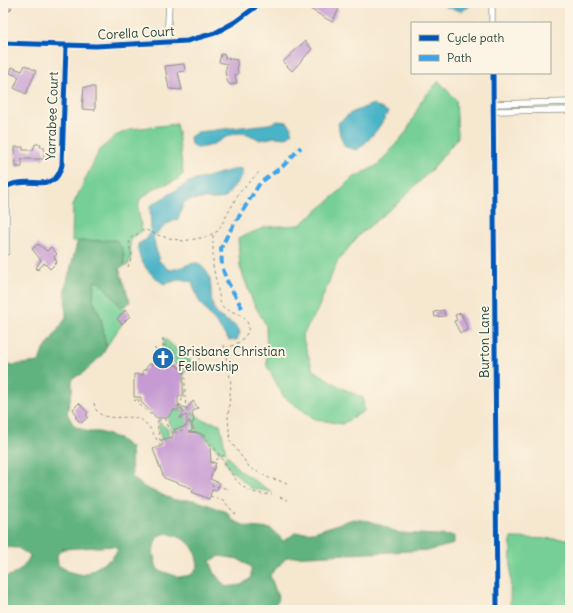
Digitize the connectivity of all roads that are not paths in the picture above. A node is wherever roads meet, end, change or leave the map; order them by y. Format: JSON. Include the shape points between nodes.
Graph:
{"nodes":[{"id":1,"x":169,"y":3,"type":"edge"},
{"id":2,"x":261,"y":3,"type":"edge"},
{"id":3,"x":492,"y":3,"type":"edge"},
{"id":4,"x":492,"y":22,"type":"edge"},
{"id":5,"x":167,"y":42,"type":"junction"},
{"id":6,"x":3,"y":43,"type":"edge"},
{"id":7,"x":66,"y":46,"type":"junction"},
{"id":8,"x":493,"y":74,"type":"edge"},
{"id":9,"x":570,"y":102,"type":"edge"},
{"id":10,"x":493,"y":104,"type":"junction"},
{"id":11,"x":570,"y":110,"type":"edge"},
{"id":12,"x":493,"y":112,"type":"junction"},
{"id":13,"x":4,"y":186,"type":"edge"},
{"id":14,"x":6,"y":252,"type":"dead end"},
{"id":15,"x":497,"y":610,"type":"edge"}],
"edges":[{"from":1,"to":5,"type":"street"},
{"from":2,"to":5,"type":"street","name":"Corella Court","via":[[215,33],[188,41]]},
{"from":3,"to":4,"type":"street"},
{"from":5,"to":7,"type":"street","name":"Corella Court"},
{"from":6,"to":7,"type":"street","name":"Corella Court"},
{"from":7,"to":13,"type":"street","name":"Yarrabee Court","via":[[60,175],[48,183],[18,183]]},
{"from":8,"to":10,"type":"street","name":"Burton Lane"},
{"from":9,"to":10,"type":"street"},
{"from":10,"to":12,"type":"street","name":"Burton Lane"},
{"from":11,"to":12,"type":"street"},
{"from":12,"to":15,"type":"street","name":"Burton Lane"},
{"from":13,"to":14,"type":"street"}]}
